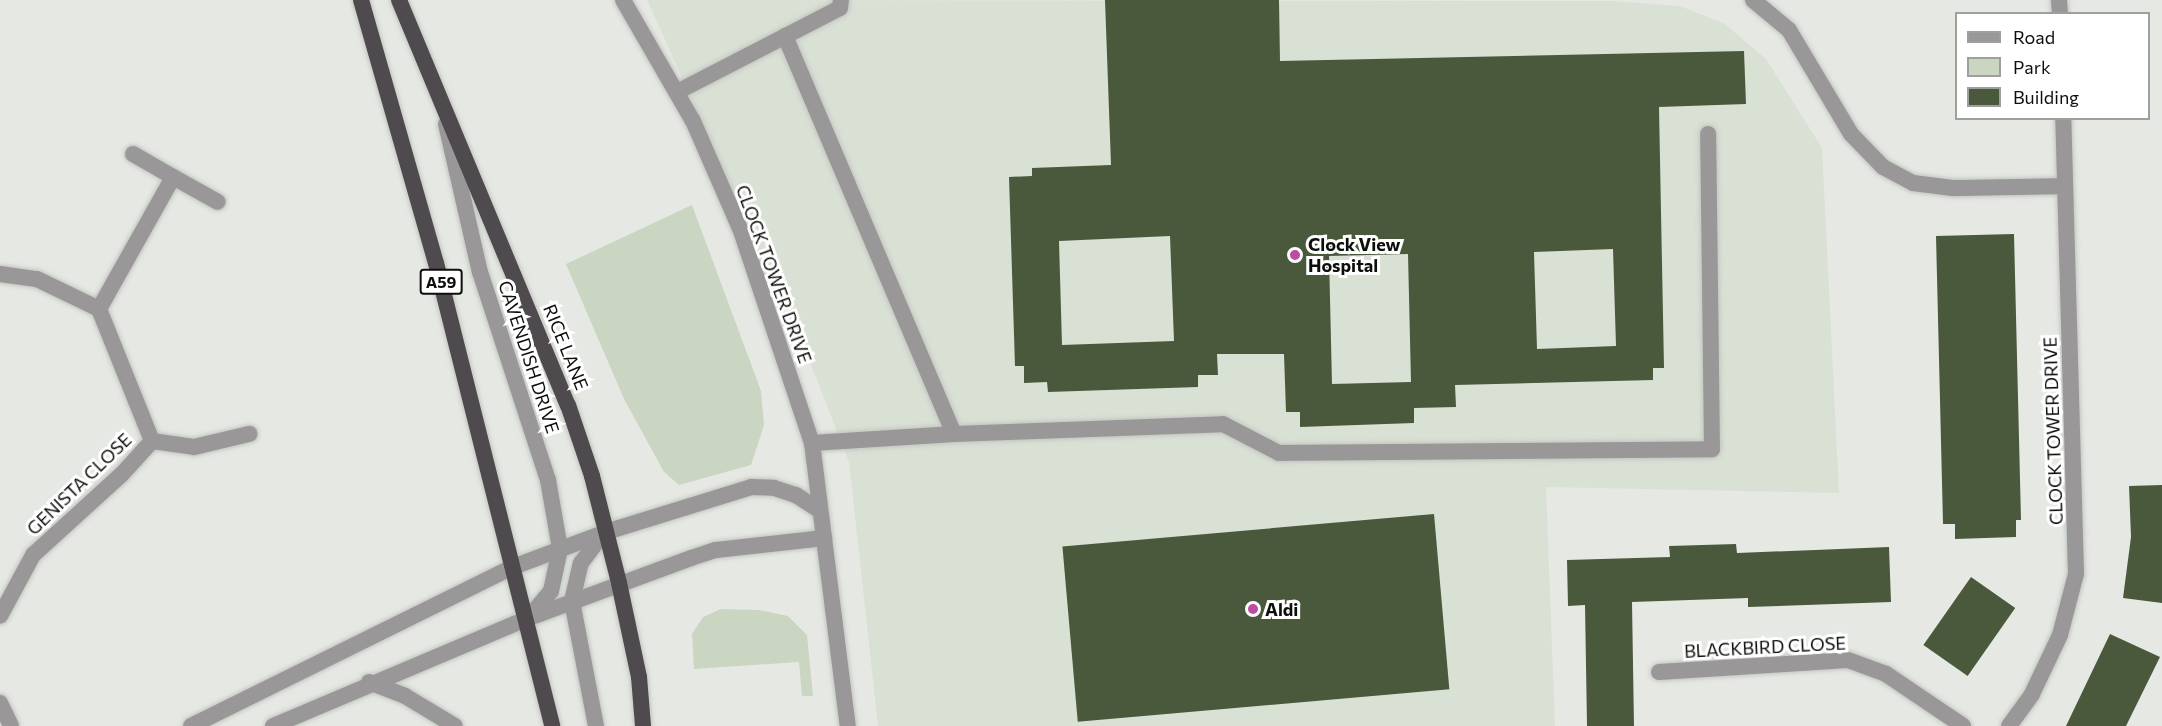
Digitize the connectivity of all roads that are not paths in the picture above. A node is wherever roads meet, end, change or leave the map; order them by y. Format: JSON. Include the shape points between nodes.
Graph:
{"nodes":[{"id":1,"x":361,"y":0,"type":"edge"},
{"id":2,"x":399,"y":0,"type":"edge"},
{"id":3,"x":623,"y":0,"type":"edge"},
{"id":4,"x":842,"y":0,"type":"edge"},
{"id":5,"x":1753,"y":0,"type":"edge"},
{"id":6,"x":785,"y":36,"type":"junction"},
{"id":7,"x":676,"y":92,"type":"junction"},
{"id":8,"x":440,"y":99,"type":"junction"},
{"id":9,"x":2063,"y":120,"type":"edge"},
{"id":10,"x":1708,"y":134,"type":"dead end"},
{"id":11,"x":133,"y":154,"type":"dead end"},
{"id":12,"x":173,"y":177,"type":"junction"},
{"id":13,"x":2064,"y":186,"type":"junction"},
{"id":14,"x":218,"y":202,"type":"dead end"},
{"id":15,"x":0,"y":274,"type":"edge"},
{"id":16,"x":99,"y":309,"type":"junction"},
{"id":17,"x":249,"y":434,"type":"dead end"},
{"id":18,"x":954,"y":434,"type":"junction"},
{"id":19,"x":152,"y":441,"type":"junction"},
{"id":20,"x":812,"y":443,"type":"junction"},
{"id":21,"x":819,"y":510,"type":"junction"},
{"id":22,"x":606,"y":532,"type":"junction"},
{"id":23,"x":824,"y":538,"type":"junction"},
{"id":24,"x":560,"y":549,"type":"junction"},
{"id":25,"x":513,"y":567,"type":"junction"},
{"id":26,"x":619,"y":583,"type":"junction"},
{"id":27,"x":572,"y":601,"type":"junction"},
{"id":28,"x":0,"y":616,"type":"edge"},
{"id":29,"x":526,"y":619,"type":"junction"},
{"id":30,"x":1659,"y":672,"type":"dead end"},
{"id":31,"x":369,"y":682,"type":"junction"},
{"id":32,"x":0,"y":704,"type":"edge"},
{"id":33,"x":11,"y":726,"type":"edge"},
{"id":34,"x":191,"y":726,"type":"edge"},
{"id":35,"x":273,"y":726,"type":"edge"},
{"id":36,"x":455,"y":726,"type":"edge"},
{"id":37,"x":552,"y":726,"type":"edge"},
{"id":38,"x":596,"y":726,"type":"edge"},
{"id":39,"x":643,"y":726,"type":"edge"},
{"id":40,"x":848,"y":726,"type":"edge"},
{"id":41,"x":1963,"y":726,"type":"edge"},
{"id":42,"x":2009,"y":726,"type":"edge"}],
"edges":[{"from":1,"to":25,"type":"highway","number":"A59","via":[[435,263]]},
{"from":2,"to":8,"type":"highway","name":"RICE LANE"},
{"from":3,"to":7,"type":"street","name":"CLOCK TOWER DRIVE"},
{"from":4,"to":6,"type":"street","via":[[840,8]]},
{"from":5,"to":13,"type":"street","via":[[1789,30],[1851,134],[1883,167],[1913,183]]},
{"from":6,"to":7,"type":"street"},
{"from":6,"to":18,"type":"street"},
{"from":7,"to":20,"type":"street","name":"CLOCK TOWER DRIVE","via":[[693,121],[741,231]]},
{"from":8,"to":22,"type":"highway","name":"RICE LANE","via":[[560,381]]},
{"from":8,"to":24,"type":"street","name":"CAVENDISH DRIVE","via":[[480,272],[548,480]]},
{"from":9,"to":13,"type":"street","name":"CLOCK TOWER DRIVE"},
{"from":10,"to":18,"type":"street","via":[[1712,449],[1279,453],[1223,424]]},
{"from":11,"to":12,"type":"street"},
{"from":12,"to":14,"type":"street"},
{"from":12,"to":16,"type":"street"},
{"from":13,"to":42,"type":"street","name":"CLOCK TOWER DRIVE","via":[[2076,574],[2060,635],[2032,694]]},
{"from":15,"to":16,"type":"street","via":[[37,279]]},
{"from":16,"to":19,"type":"street","name":"GENISTA CLOSE"},
{"from":17,"to":19,"type":"street","via":[[194,447]]},
{"from":18,"to":20,"type":"street"},
{"from":19,"to":28,"type":"street","name":"GENISTA CLOSE","via":[[122,474],[33,555]]},
{"from":20,"to":21,"type":"street","name":"CLOCK TOWER DRIVE"},
{"from":21,"to":22,"type":"street","via":[[796,495],[774,488],[751,487]]},
{"from":21,"to":23,"type":"street","name":"CLOCK TOWER DRIVE"},
{"from":22,"to":24,"type":"street"},
{"from":22,"to":26,"type":"highway","name":"RICE LANE"},
{"from":22,"to":27,"type":"street","via":[[581,563]]},
{"from":23,"to":26,"type":"street","via":[[716,550]]},
{"from":23,"to":40,"type":"street","name":"CLOCK TOWER DRIVE"},
{"from":24,"to":25,"type":"street"},
{"from":24,"to":29,"type":"street","name":"CAVENDISH DRIVE","via":[[550,591]]},
{"from":25,"to":29,"type":"highway","number":"A59"},
{"from":25,"to":34,"type":"street"},
{"from":26,"to":27,"type":"street","name":"CAVENDISH DRIVE"},
{"from":26,"to":39,"type":"highway","name":"RICE LANE","via":[[639,677]]},
{"from":27,"to":29,"type":"street","name":"CAVENDISH DRIVE"},
{"from":27,"to":38,"type":"street"},
{"from":29,"to":31,"type":"street","name":"CAVENDISH DRIVE"},
{"from":29,"to":37,"type":"highway","number":"A59"},
{"from":30,"to":41,"type":"street","name":"BLACKBIRD CLOSE","via":[[1848,660],[1886,674]]},
{"from":31,"to":35,"type":"street","name":"CAVENDISH DRIVE"},
{"from":31,"to":36,"type":"street","via":[[405,696]]},
{"from":32,"to":33,"type":"street"}]}
